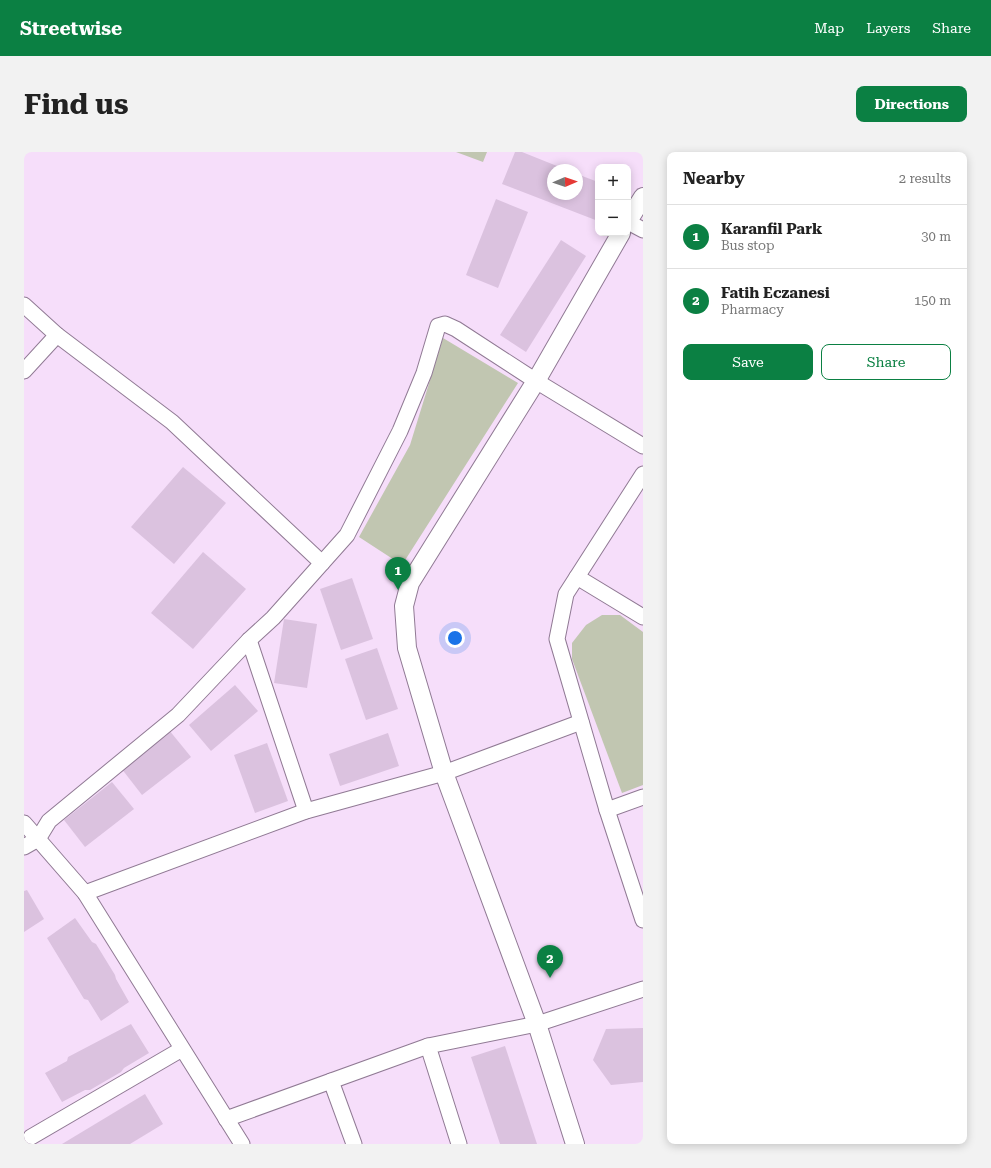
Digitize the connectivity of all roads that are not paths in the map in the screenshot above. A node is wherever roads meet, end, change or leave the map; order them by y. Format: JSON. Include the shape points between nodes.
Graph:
{"nodes":[{"id":1,"x":643,"y":197,"type":"edge"},
{"id":2,"x":631,"y":216,"type":"edge"},
{"id":3,"x":631,"y":223,"type":"edge"},
{"id":4,"x":643,"y":230,"type":"edge"},
{"id":5,"x":619,"y":236,"type":"edge"},
{"id":6,"x":24,"y":305,"type":"edge"},
{"id":7,"x":57,"y":335,"type":"junction"},
{"id":8,"x":24,"y":371,"type":"edge"},
{"id":9,"x":536,"y":381,"type":"junction"},
{"id":10,"x":643,"y":446,"type":"edge"},
{"id":11,"x":643,"y":474,"type":"edge"},
{"id":12,"x":322,"y":563,"type":"junction"},
{"id":13,"x":577,"y":577,"type":"junction"},
{"id":14,"x":643,"y":616,"type":"edge"},
{"id":15,"x":249,"y":640,"type":"junction"},
{"id":16,"x":581,"y":722,"type":"junction"},
{"id":17,"x":444,"y":773,"type":"junction"},
{"id":18,"x":643,"y":797,"type":"edge"},
{"id":19,"x":607,"y":810,"type":"junction"},
{"id":20,"x":306,"y":811,"type":"junction"},
{"id":21,"x":24,"y":823,"type":"edge"},
{"id":22,"x":38,"y":839,"type":"junction"},
{"id":23,"x":24,"y":847,"type":"edge"},
{"id":24,"x":85,"y":894,"type":"junction"},
{"id":25,"x":643,"y":920,"type":"edge"},
{"id":26,"x":643,"y":989,"type":"edge"},
{"id":27,"x":537,"y":1024,"type":"junction"},
{"id":28,"x":428,"y":1046,"type":"junction"},
{"id":29,"x":182,"y":1049,"type":"junction"},
{"id":30,"x":331,"y":1081,"type":"junction"},
{"id":31,"x":226,"y":1119,"type":"junction"},
{"id":32,"x":30,"y":1136,"type":"edge"},
{"id":33,"x":242,"y":1144,"type":"edge"},
{"id":34,"x":354,"y":1144,"type":"edge"},
{"id":35,"x":460,"y":1144,"type":"edge"},
{"id":36,"x":575,"y":1144,"type":"edge"}],
"edges":[{"from":1,"to":2,"type":"street"},
{"from":3,"to":4,"type":"street"},
{"from":5,"to":9,"type":"street"},
{"from":6,"to":7,"type":"street"},
{"from":7,"to":8,"type":"street"},
{"from":7,"to":12,"type":"street","via":[[172,422]]},
{"from":9,"to":10,"type":"street"},
{"from":9,"to":12,"type":"street","via":[[456,330],[445,324],[438,326],[424,373],[400,431],[347,535]]},
{"from":9,"to":17,"type":"street","via":[[410,583],[404,606],[407,648]]},
{"from":11,"to":13,"type":"street"},
{"from":12,"to":15,"type":"street"},
{"from":13,"to":14,"type":"street"},
{"from":13,"to":16,"type":"street","via":[[566,594],[557,639]]},
{"from":15,"to":20,"type":"street"},
{"from":15,"to":22,"type":"street","via":[[178,715],[49,821]]},
{"from":16,"to":17,"type":"street"},
{"from":16,"to":19,"type":"street"},
{"from":17,"to":20,"type":"street"},
{"from":17,"to":27,"type":"street"},
{"from":18,"to":19,"type":"street"},
{"from":19,"to":25,"type":"street"},
{"from":20,"to":24,"type":"street"},
{"from":21,"to":22,"type":"street"},
{"from":22,"to":23,"type":"street"},
{"from":22,"to":24,"type":"street"},
{"from":24,"to":29,"type":"street"},
{"from":26,"to":27,"type":"street"},
{"from":27,"to":28,"type":"street"},
{"from":27,"to":36,"type":"street"},
{"from":28,"to":30,"type":"street"},
{"from":28,"to":35,"type":"street"},
{"from":29,"to":31,"type":"street"},
{"from":29,"to":32,"type":"street"},
{"from":30,"to":31,"type":"street"},
{"from":30,"to":34,"type":"street"},
{"from":31,"to":33,"type":"street"}]}
